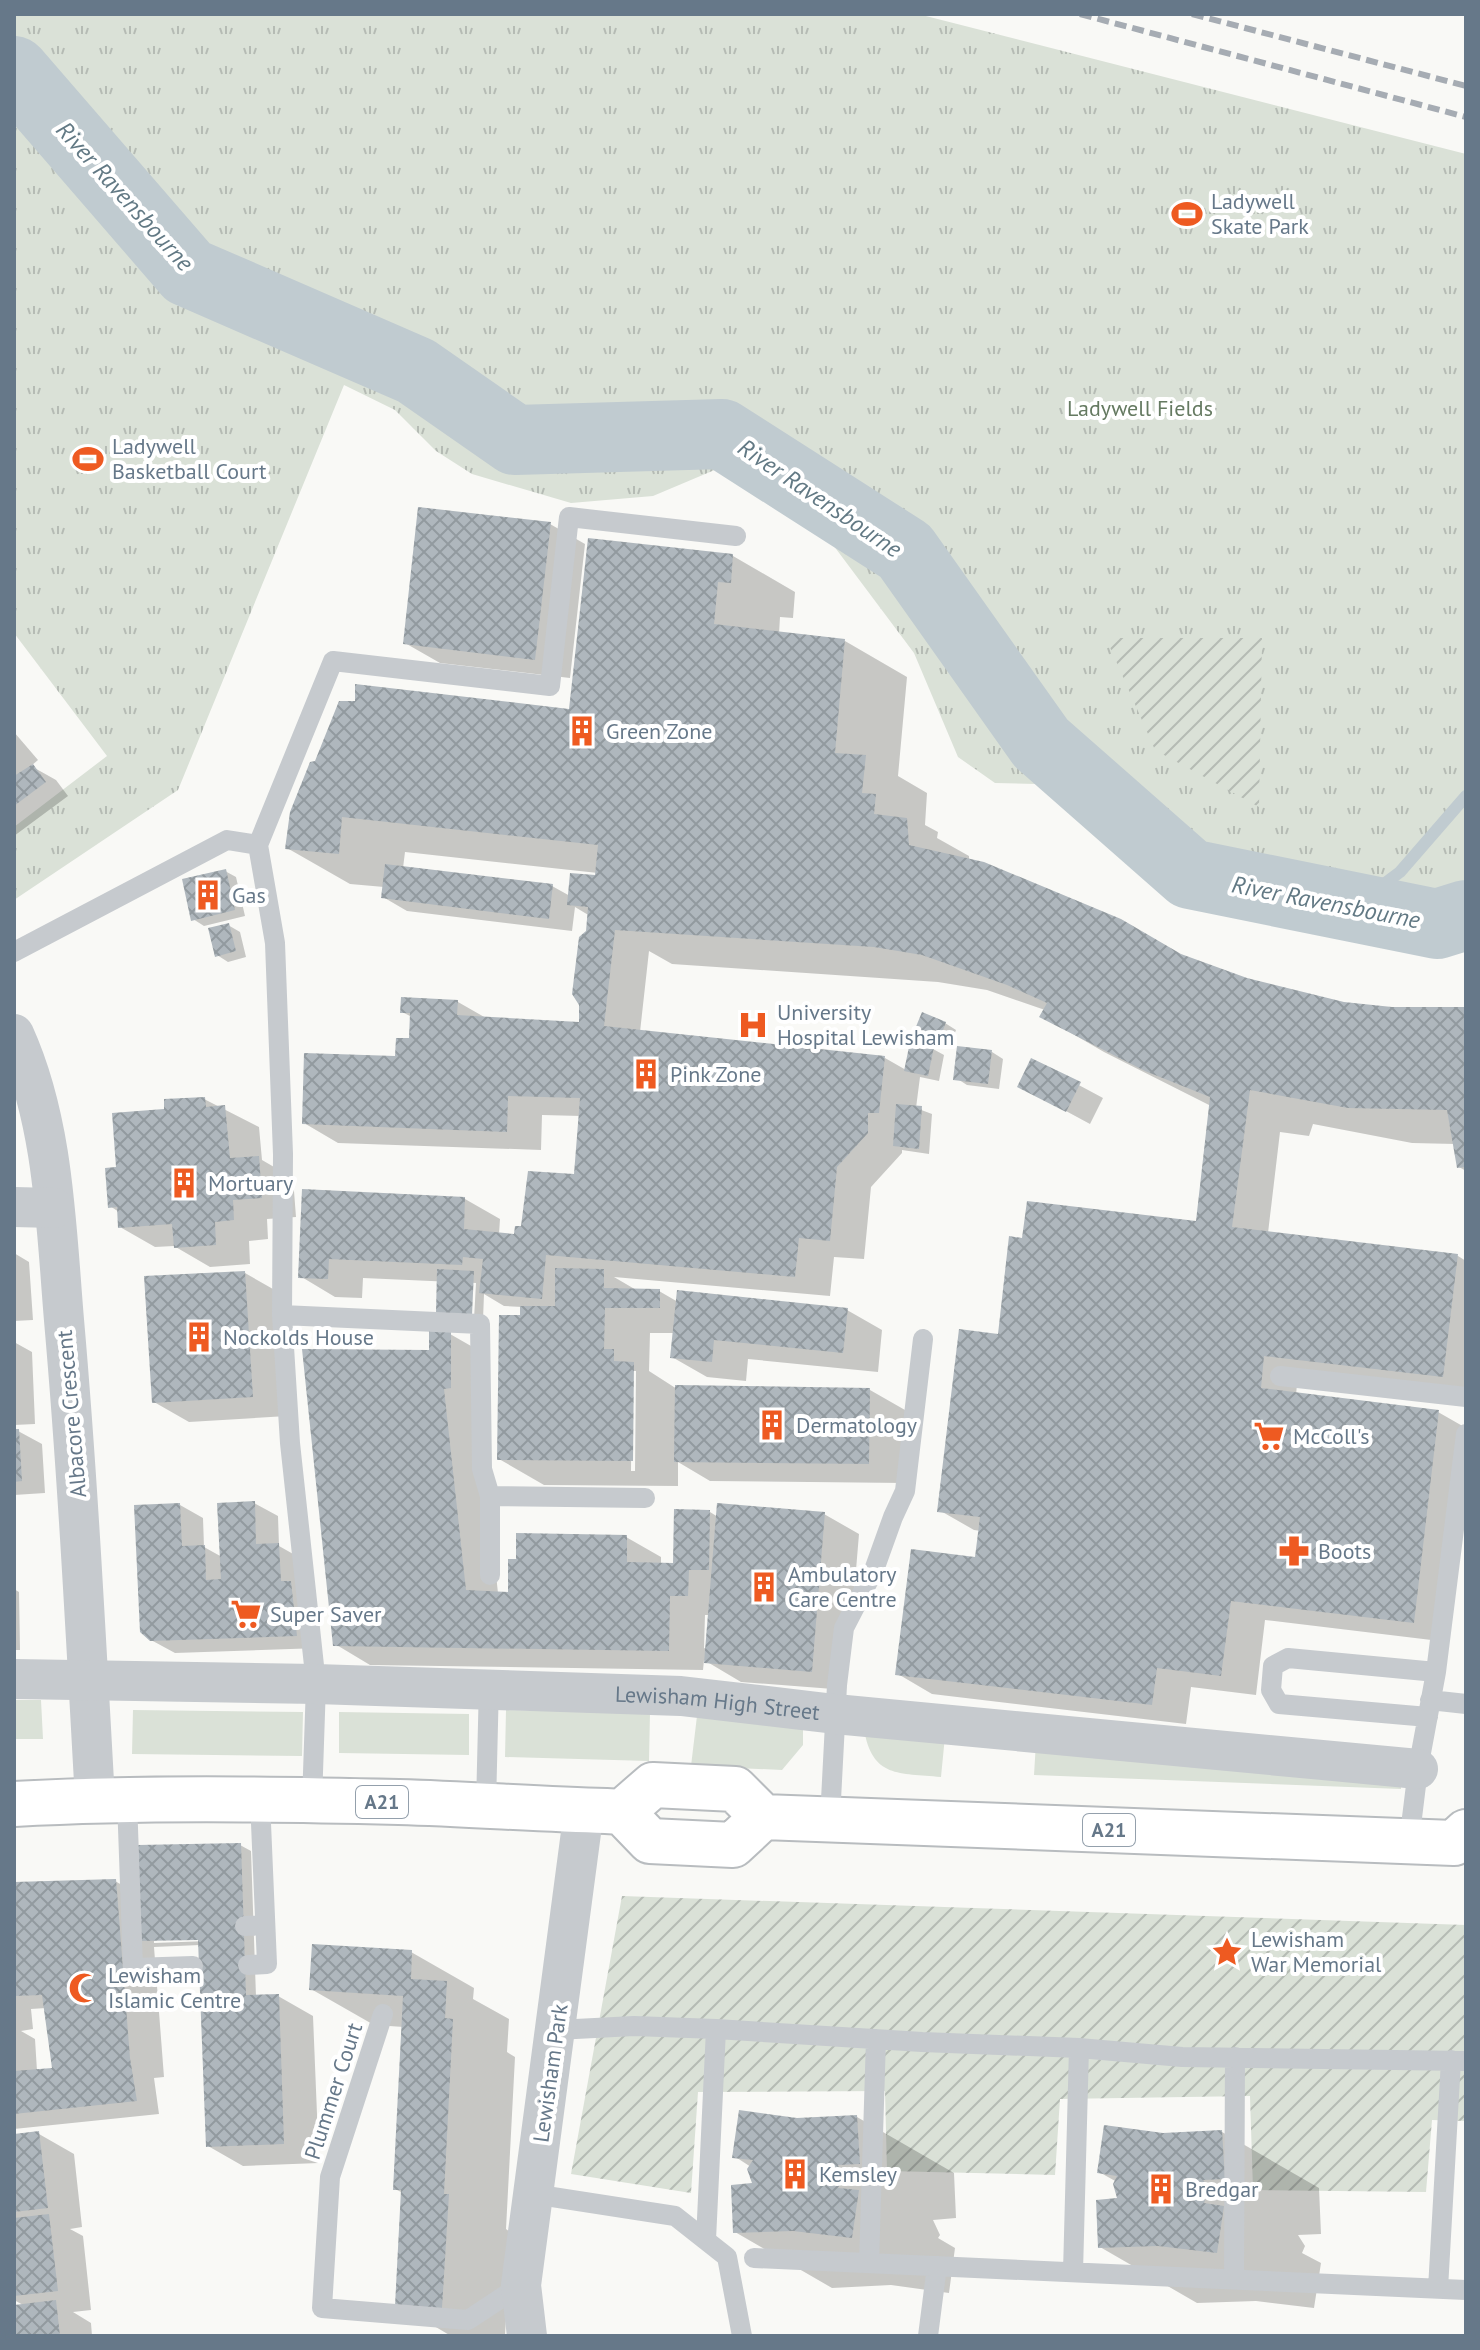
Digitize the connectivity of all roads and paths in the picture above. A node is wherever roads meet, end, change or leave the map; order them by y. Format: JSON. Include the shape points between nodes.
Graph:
{"nodes":[{"id":1,"x":736,"y":536,"type":"dead end"},
{"id":2,"x":258,"y":845,"type":"junction"},
{"id":3,"x":14,"y":952,"type":"edge"},
{"id":4,"x":14,"y":1034,"type":"edge"},
{"id":5,"x":14,"y":1207,"type":"edge"},
{"id":6,"x":54,"y":1208,"type":"junction"},
{"id":7,"x":282,"y":1315,"type":"junction"},
{"id":8,"x":923,"y":1339,"type":"dead end"},
{"id":9,"x":1280,"y":1376,"type":"dead end"},
{"id":10,"x":1466,"y":1397,"type":"edge"},
{"id":11,"x":1466,"y":1434,"type":"edge"},
{"id":12,"x":490,"y":1496,"type":"junction"},
{"id":13,"x":645,"y":1498,"type":"dead end"},
{"id":14,"x":1461,"y":1515,"type":"edge"},
{"id":15,"x":490,"y":1575,"type":"dead end"},
{"id":16,"x":1436,"y":1672,"type":"junction"},
{"id":17,"x":14,"y":1679,"type":"edge"},
{"id":18,"x":88,"y":1679,"type":"junction"},
{"id":19,"x":490,"y":1683,"type":"junction"},
{"id":20,"x":316,"y":1684,"type":"junction"},
{"id":21,"x":1466,"y":1704,"type":"edge"},
{"id":22,"x":1429,"y":1708,"type":"junction"},
{"id":23,"x":835,"y":1714,"type":"junction"},
{"id":24,"x":1418,"y":1769,"type":"junction"},
{"id":25,"x":111,"y":1800,"type":"junction"},
{"id":26,"x":260,"y":1800,"type":"junction"},
{"id":27,"x":312,"y":1802,"type":"junction"},
{"id":28,"x":14,"y":1804,"type":"edge"},
{"id":29,"x":486,"y":1806,"type":"junction"},
{"id":30,"x":603,"y":1811,"type":"junction"},
{"id":31,"x":830,"y":1819,"type":"junction"},
{"id":32,"x":1409,"y":1842,"type":"junction"},
{"id":33,"x":1462,"y":1843,"type":"edge"},
{"id":34,"x":248,"y":1965,"type":"dead end"},
{"id":35,"x":193,"y":1966,"type":"dead end"},
{"id":36,"x":383,"y":2014,"type":"dead end"},
{"id":37,"x":716,"y":2029,"type":"junction"},
{"id":38,"x":556,"y":2030,"type":"junction"},
{"id":39,"x":876,"y":2039,"type":"junction"},
{"id":40,"x":1079,"y":2048,"type":"junction"},
{"id":41,"x":1235,"y":2057,"type":"junction"},
{"id":42,"x":1458,"y":2060,"type":"edge"},
{"id":43,"x":533,"y":2194,"type":"junction"},
{"id":44,"x":706,"y":2240,"type":"junction"},
{"id":45,"x":754,"y":2258,"type":"dead end"},
{"id":46,"x":869,"y":2263,"type":"junction"},
{"id":47,"x":937,"y":2266,"type":"junction"},
{"id":48,"x":1073,"y":2272,"type":"junction"},
{"id":49,"x":1234,"y":2280,"type":"junction"},
{"id":50,"x":521,"y":2285,"type":"junction"},
{"id":51,"x":1438,"y":2289,"type":"junction"},
{"id":52,"x":1466,"y":2290,"type":"edge"},
{"id":53,"x":527,"y":2336,"type":"edge"},
{"id":54,"x":742,"y":2336,"type":"edge"},
{"id":55,"x":928,"y":2336,"type":"edge"},
{"id":56,"x":948,"y":2336,"type":"edge"}],
"edges":[{"from":1,"to":2,"type":"lane","via":[[569,517],[550,686],[333,661]]},
{"from":2,"to":3,"type":"lane","via":[[227,840]]},
{"from":2,"to":7,"type":"lane","via":[[275,943],[283,1154]]},
{"from":4,"to":6,"type":"street","name":"Albacore Crescent","via":[[33,1087]]},
{"from":5,"to":6,"type":"street"},
{"from":6,"to":18,"type":"street","name":"Albacore Crescent"},
{"from":7,"to":12,"type":"lane","via":[[480,1324],[482,1469]]},
{"from":7,"to":20,"type":"lane"},
{"from":8,"to":23,"type":"lane","via":[[905,1491],[844,1628]]},
{"from":9,"to":10,"type":"lane"},
{"from":11,"to":14,"type":"lane"},
{"from":12,"to":13,"type":"lane"},
{"from":12,"to":15,"type":"lane"},
{"from":14,"to":16,"type":"lane"},
{"from":16,"to":22,"type":"lane"},
{"from":16,"to":22,"type":"lane","via":[[1288,1658],[1273,1666],[1271,1690],[1279,1704]]},
{"from":17,"to":18,"type":"street","name":"Lewisham High Street"},
{"from":18,"to":20,"type":"street","name":"Lewisham High Street"},
{"from":18,"to":25,"type":"street","name":"Albacore Crescent"},
{"from":19,"to":20,"type":"street","name":"Lewisham High Street"},
{"from":19,"to":23,"type":"street","name":"Lewisham High Street","via":[[681,1696]]},
{"from":19,"to":29,"type":"lane"},
{"from":20,"to":27,"type":"lane"},
{"from":21,"to":22,"type":"lane"},
{"from":22,"to":24,"type":"lane"},
{"from":23,"to":24,"type":"street","name":"Lewisham High Street"},
{"from":23,"to":31,"type":"lane"},
{"from":24,"to":32,"type":"lane"},
{"from":25,"to":26,"type":"highway","number":"A21"},
{"from":25,"to":28,"type":"highway","number":"A21"},
{"from":25,"to":35,"type":"lane","via":[[133,1968]]},
{"from":26,"to":27,"type":"highway","number":"A21"},
{"from":26,"to":34,"type":"lane","via":[[253,1874],[255,1925],[267,1964]]},
{"from":27,"to":29,"type":"highway","number":"A21"},
{"from":29,"to":30,"type":"highway","number":"A21"},
{"from":30,"to":31,"type":"highway","number":"A21","via":[[650,1841],[733,1845],[763,1817]]},
{"from":30,"to":38,"type":"street","name":"Lewisham Park"},
{"from":31,"to":32,"type":"highway","number":"A21"},
{"from":32,"to":33,"type":"highway","number":"A21"},
{"from":36,"to":50,"type":"lane","name":"Plummer Court","via":[[330,2177],[322,2308],[468,2320]]},
{"from":37,"to":38,"type":"lane"},
{"from":37,"to":39,"type":"lane"},
{"from":37,"to":44,"type":"lane"},
{"from":38,"to":43,"type":"street","name":"Lewisham Park"},
{"from":39,"to":40,"type":"lane"},
{"from":39,"to":46,"type":"lane"},
{"from":40,"to":41,"type":"lane"},
{"from":40,"to":48,"type":"lane"},
{"from":41,"to":42,"type":"lane"},
{"from":41,"to":49,"type":"lane"},
{"from":42,"to":51,"type":"lane"},
{"from":43,"to":44,"type":"lane","via":[[675,2216]]},
{"from":43,"to":50,"type":"street","name":"Lewisham Park"},
{"from":44,"to":54,"type":"lane","via":[[727,2257]]},
{"from":45,"to":46,"type":"lane"},
{"from":46,"to":47,"type":"lane"},
{"from":47,"to":48,"type":"lane"},
{"from":47,"to":55,"type":"lane"},
{"from":48,"to":49,"type":"lane"},
{"from":49,"to":51,"type":"lane"},
{"from":50,"to":53,"type":"street","name":"Lewisham Park"},
{"from":51,"to":52,"type":"lane"},
{"from":55,"to":56,"type":"lane"}]}
